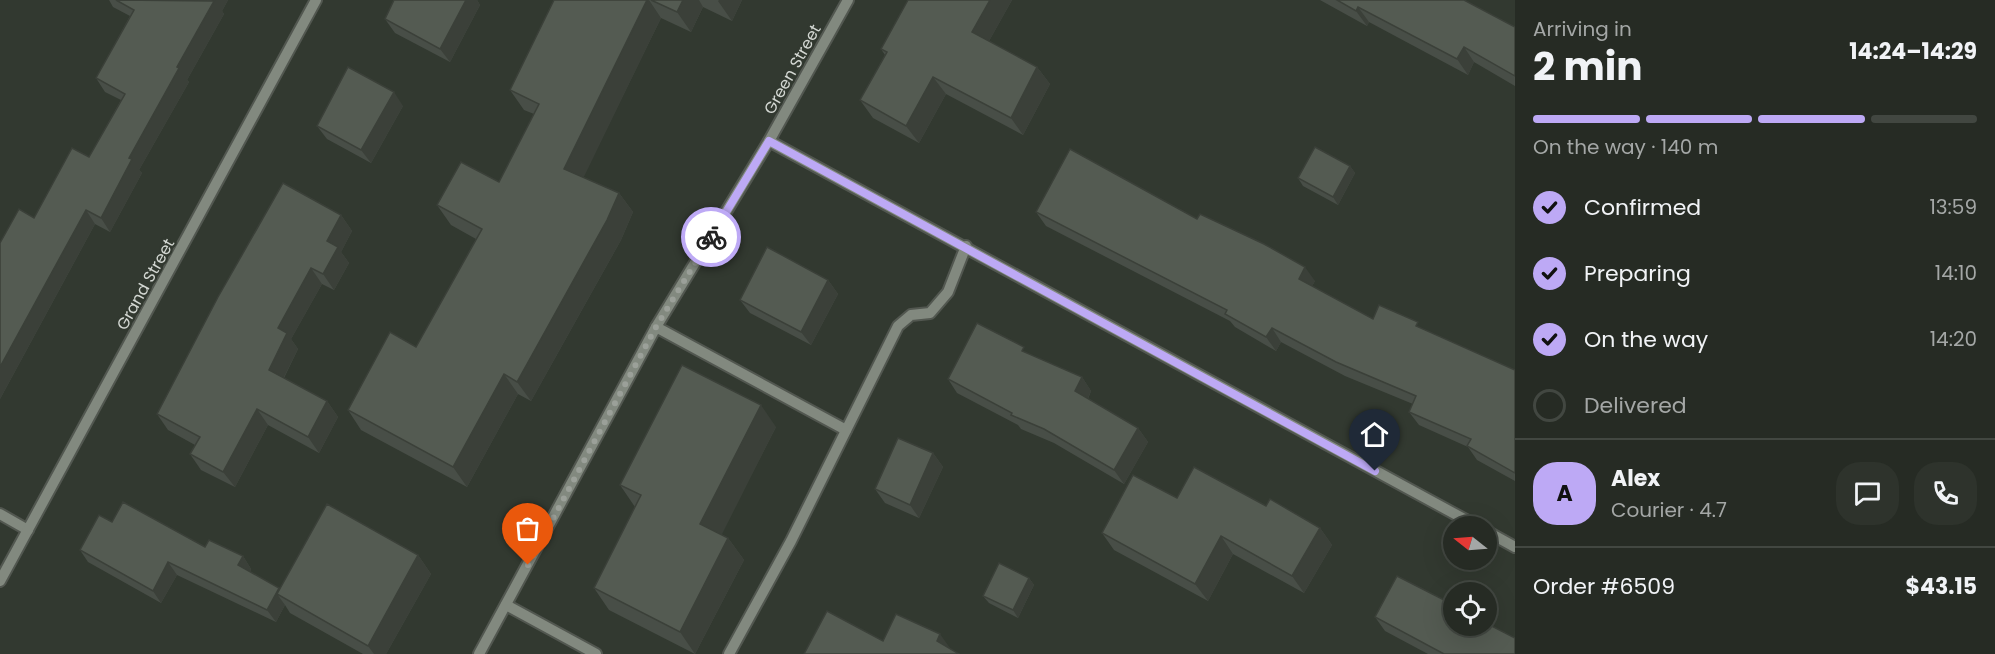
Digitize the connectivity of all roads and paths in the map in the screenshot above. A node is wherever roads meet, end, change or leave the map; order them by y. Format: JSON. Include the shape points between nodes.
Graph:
{"nodes":[{"id":1,"x":316,"y":0,"type":"edge"},
{"id":2,"x":848,"y":0,"type":"edge"},
{"id":3,"x":769,"y":141,"type":"junction"},
{"id":4,"x":966,"y":246,"type":"junction"},
{"id":5,"x":656,"y":327,"type":"junction"},
{"id":6,"x":846,"y":430,"type":"junction"},
{"id":7,"x":0,"y":514,"type":"edge"},
{"id":8,"x":1459,"y":516,"type":"edge"},
{"id":9,"x":28,"y":530,"type":"junction"},
{"id":10,"x":1497,"y":537,"type":"edge"},
{"id":11,"x":1515,"y":547,"type":"edge"},
{"id":12,"x":0,"y":581,"type":"edge"},
{"id":13,"x":506,"y":605,"type":"junction"},
{"id":14,"x":479,"y":654,"type":"edge"},
{"id":15,"x":596,"y":654,"type":"edge"},
{"id":16,"x":729,"y":654,"type":"edge"}],
"edges":[{"from":1,"to":9,"type":"street","name":"Grand Street"},
{"from":2,"to":3,"type":"street","name":"Green Street"},
{"from":3,"to":4,"type":"street"},
{"from":3,"to":5,"type":"street","name":"Green Street"},
{"from":4,"to":6,"type":"street","via":[[948,292],[930,313],[911,315],[898,326]]},
{"from":4,"to":8,"type":"street"},
{"from":5,"to":6,"type":"street"},
{"from":5,"to":13,"type":"street","name":"Green Street"},
{"from":6,"to":16,"type":"street"},
{"from":7,"to":9,"type":"street"},
{"from":9,"to":12,"type":"street","name":"Grand Street"},
{"from":10,"to":11,"type":"street"},
{"from":13,"to":14,"type":"street","name":"Green Street"},
{"from":13,"to":15,"type":"street"}]}
